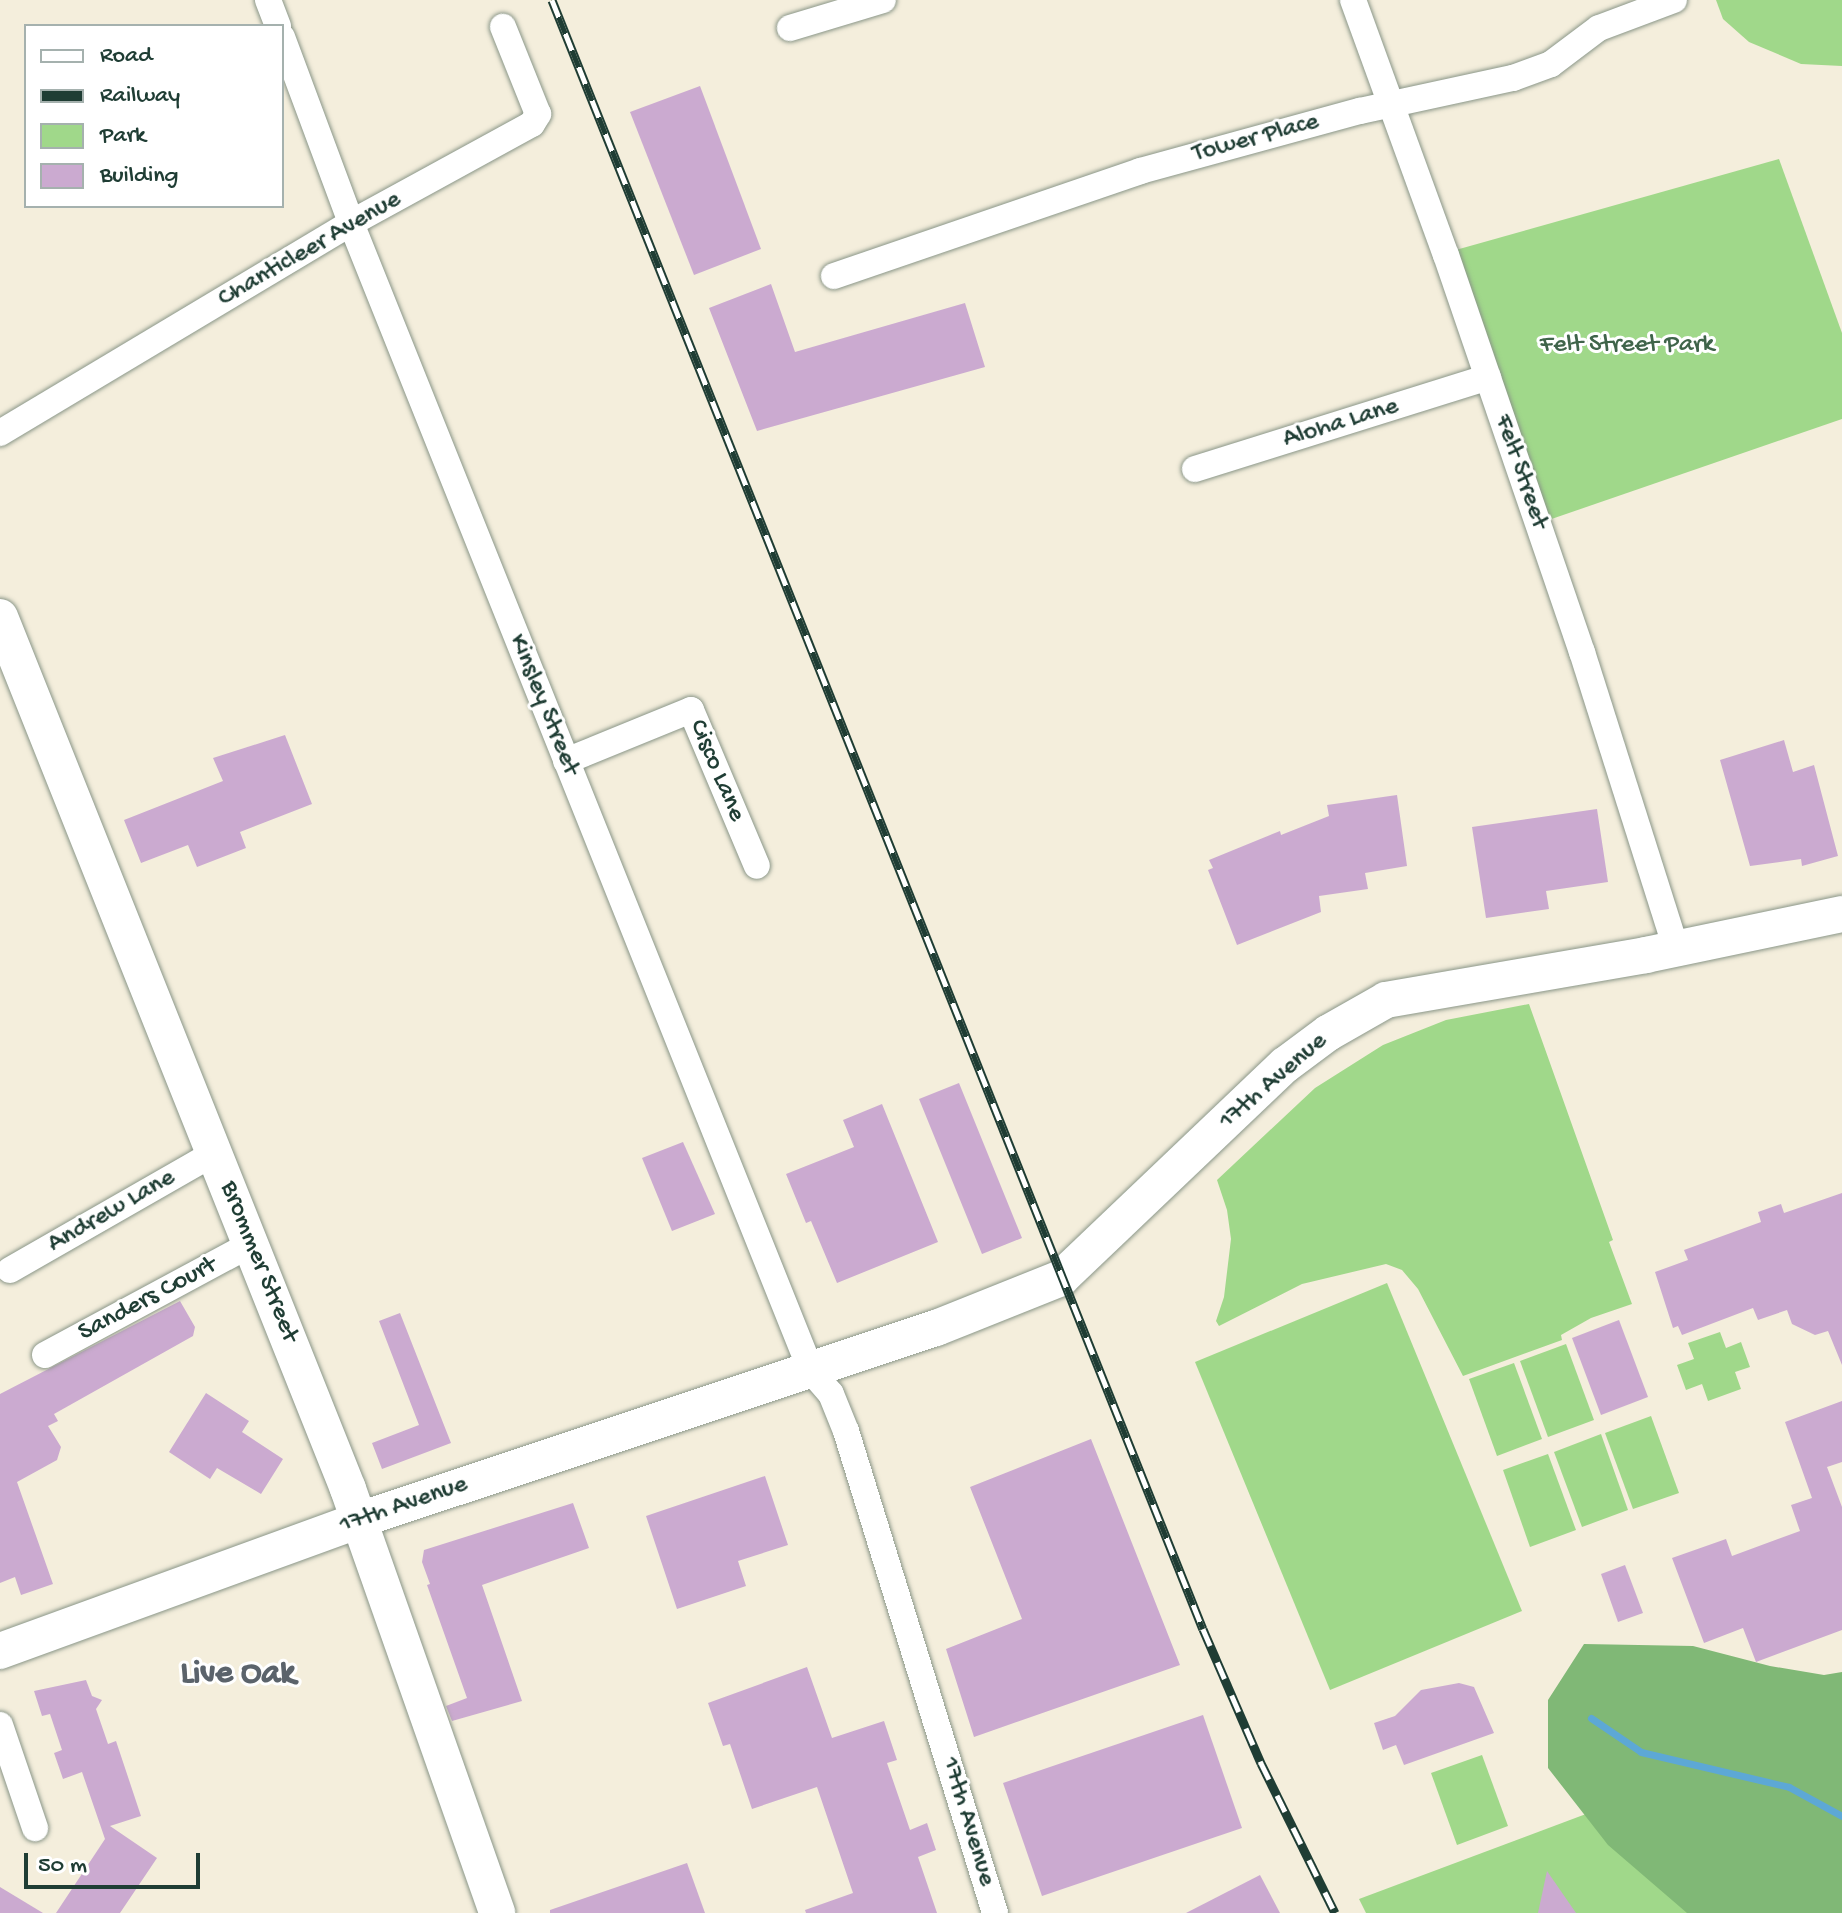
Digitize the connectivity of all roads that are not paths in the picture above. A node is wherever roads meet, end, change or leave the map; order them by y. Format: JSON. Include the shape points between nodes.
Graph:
{"nodes":[{"id":1,"x":268,"y":0,"type":"edge"},
{"id":2,"x":883,"y":0,"type":"edge"},
{"id":3,"x":1353,"y":0,"type":"edge"},
{"id":4,"x":1674,"y":0,"type":"edge"},
{"id":5,"x":277,"y":24,"type":"edge"},
{"id":6,"x":503,"y":27,"type":"dead end"},
{"id":7,"x":790,"y":28,"type":"dead end"},
{"id":8,"x":284,"y":42,"type":"edge"},
{"id":9,"x":1392,"y":103,"type":"junction"},
{"id":10,"x":351,"y":223,"type":"junction"},
{"id":11,"x":834,"y":276,"type":"dead end"},
{"id":12,"x":1488,"y":377,"type":"junction"},
{"id":13,"x":0,"y":433,"type":"edge"},
{"id":14,"x":1195,"y":469,"type":"dead end"},
{"id":15,"x":0,"y":617,"type":"edge"},
{"id":16,"x":566,"y":761,"type":"junction"},
{"id":17,"x":757,"y":866,"type":"dead end"},
{"id":18,"x":1842,"y":914,"type":"edge"},
{"id":19,"x":1676,"y":948,"type":"junction"},
{"id":20,"x":214,"y":1153,"type":"junction"},
{"id":21,"x":251,"y":1244,"type":"junction"},
{"id":22,"x":10,"y":1270,"type":"dead end"},
{"id":23,"x":45,"y":1355,"type":"dead end"},
{"id":24,"x":811,"y":1371,"type":"junction"},
{"id":25,"x":359,"y":1520,"type":"junction"},
{"id":26,"x":0,"y":1651,"type":"edge"},
{"id":27,"x":0,"y":1725,"type":"edge"},
{"id":28,"x":35,"y":1828,"type":"dead end"},
{"id":29,"x":497,"y":1913,"type":"edge"},
{"id":30,"x":995,"y":1913,"type":"edge"}],
"edges":[{"from":1,"to":5,"type":"street"},
{"from":2,"to":7,"type":"street"},
{"from":3,"to":9,"type":"street","name":"Felt Street"},
{"from":4,"to":9,"type":"street","name":"Tower Place","via":[[1599,28],[1551,64],[1513,78]]},
{"from":6,"to":10,"type":"street","name":"Chanticleer Avenue","via":[[538,114],[532,124]]},
{"from":8,"to":10,"type":"street","name":"Kinsley Street"},
{"from":9,"to":11,"type":"street","name":"Tower Place","via":[[1140,171]]},
{"from":9,"to":12,"type":"street","name":"Felt Street"},
{"from":10,"to":13,"type":"street","name":"Chanticleer Avenue"},
{"from":10,"to":16,"type":"street","name":"Kinsley Street"},
{"from":12,"to":14,"type":"street","name":"Aloha Lane"},
{"from":12,"to":19,"type":"street","name":"Felt Street"},
{"from":15,"to":20,"type":"main road","name":"Brommer Street"},
{"from":16,"to":17,"type":"street","name":"Cisco Lane","via":[[691,710]]},
{"from":16,"to":24,"type":"street","name":"Kinsley Street"},
{"from":18,"to":19,"type":"main road","name":"17th Avenue"},
{"from":19,"to":24,"type":"main road","name":"17th Avenue","via":[[1386,1000],[1285,1065],[1061,1278]]},
{"from":20,"to":21,"type":"main road","name":"Brommer Street"},
{"from":20,"to":22,"type":"street","name":"Andrew Lane"},
{"from":21,"to":23,"type":"street","name":"Sanders Court"},
{"from":21,"to":25,"type":"main road","name":"Brommer Street"},
{"from":24,"to":25,"type":"main road","name":"17th Avenue"},
{"from":24,"to":30,"type":"street","name":"17th Avenue","via":[[831,1394],[846,1431]]},
{"from":25,"to":26,"type":"main road","name":"17th Avenue"},
{"from":25,"to":29,"type":"main road","name":"Brommer Street"},
{"from":27,"to":28,"type":"street"}]}
